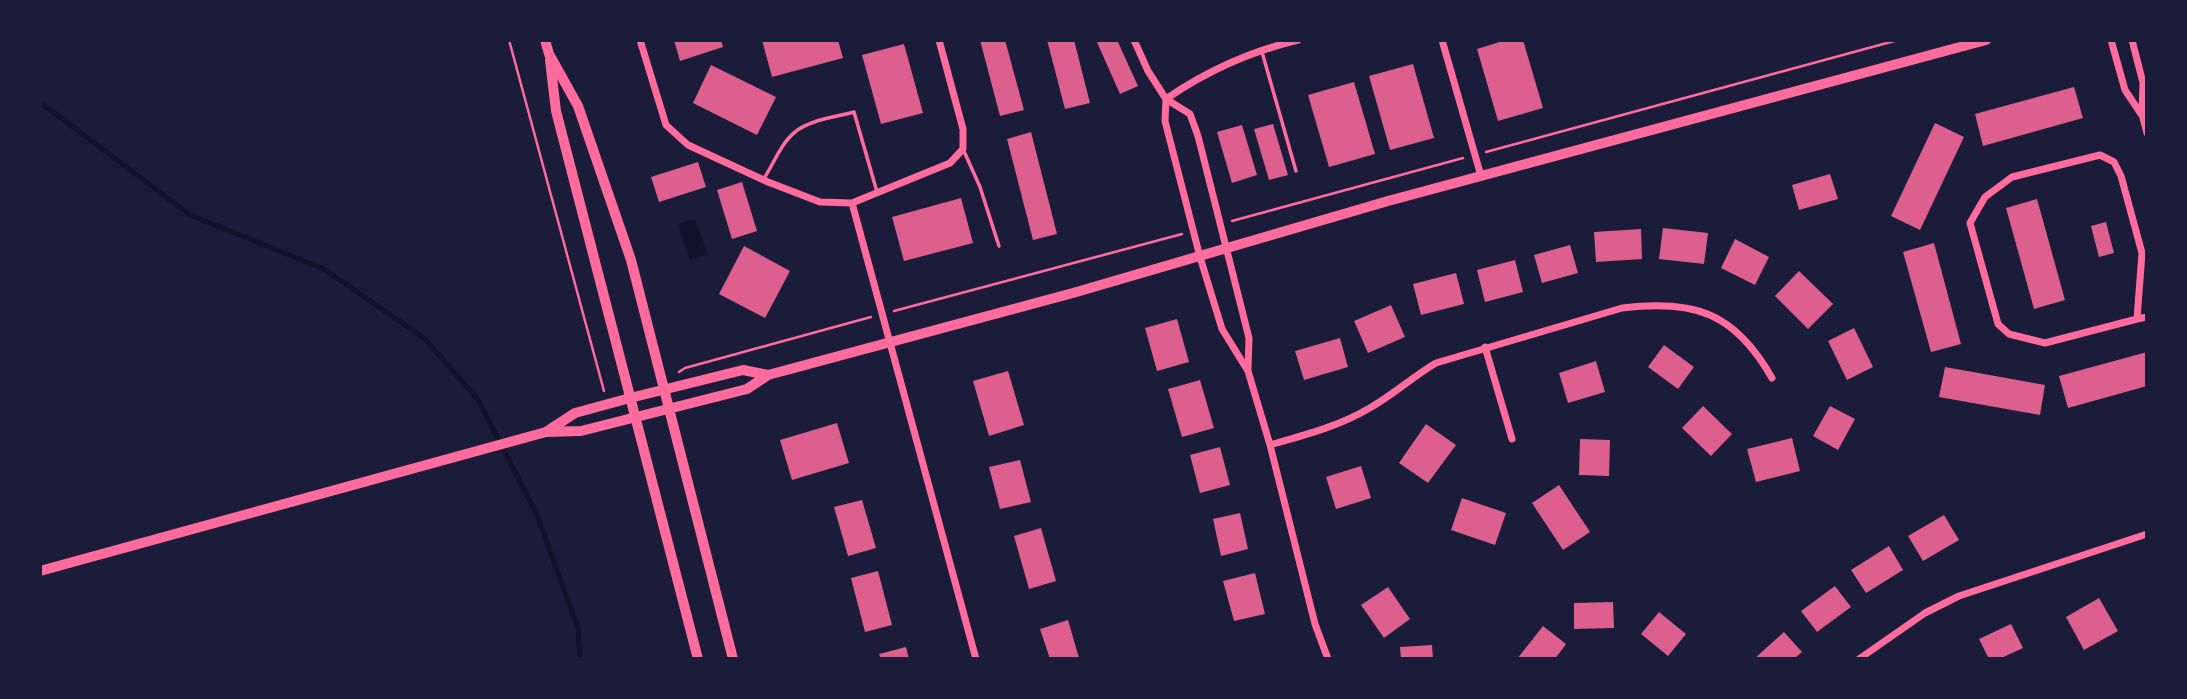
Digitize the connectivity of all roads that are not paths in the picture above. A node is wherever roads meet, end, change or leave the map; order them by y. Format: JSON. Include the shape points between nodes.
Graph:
{"nodes":[{"id":1,"x":545,"y":40,"type":"edge"},
{"id":2,"x":639,"y":40,"type":"edge"},
{"id":3,"x":939,"y":40,"type":"edge"},
{"id":4,"x":1134,"y":40,"type":"edge"},
{"id":5,"x":1298,"y":40,"type":"edge"},
{"id":6,"x":1442,"y":40,"type":"edge"},
{"id":7,"x":1986,"y":40,"type":"edge"},
{"id":8,"x":2111,"y":40,"type":"edge"},
{"id":9,"x":2132,"y":40,"type":"edge"},
{"id":10,"x":1262,"y":52,"type":"junction"},
{"id":11,"x":549,"y":54,"type":"junction"},
{"id":12,"x":1166,"y":99,"type":"junction"},
{"id":13,"x":2142,"y":114,"type":"junction"},
{"id":14,"x":2147,"y":132,"type":"edge"},
{"id":15,"x":963,"y":149,"type":"junction"},
{"id":16,"x":1296,"y":170,"type":"dead end"},
{"id":17,"x":1481,"y":176,"type":"junction"},
{"id":18,"x":764,"y":180,"type":"junction"},
{"id":19,"x":877,"y":192,"type":"junction"},
{"id":20,"x":852,"y":203,"type":"junction"},
{"id":21,"x":999,"y":246,"type":"dead end"},
{"id":22,"x":1227,"y":249,"type":"junction"},
{"id":23,"x":1200,"y":257,"type":"junction"},
{"id":24,"x":2147,"y":317,"type":"edge"},
{"id":25,"x":2137,"y":319,"type":"junction"},
{"id":26,"x":891,"y":343,"type":"junction"},
{"id":27,"x":1485,"y":347,"type":"junction"},
{"id":28,"x":1248,"y":371,"type":"junction"},
{"id":29,"x":768,"y":375,"type":"junction"},
{"id":30,"x":1772,"y":378,"type":"dead end"},
{"id":31,"x":665,"y":389,"type":"junction"},
{"id":32,"x":631,"y":398,"type":"junction"},
{"id":33,"x":670,"y":409,"type":"junction"},
{"id":34,"x":635,"y":417,"type":"junction"},
{"id":35,"x":546,"y":432,"type":"junction"},
{"id":36,"x":1512,"y":439,"type":"dead end"},
{"id":37,"x":1270,"y":445,"type":"junction"},
{"id":38,"x":2147,"y":534,"type":"edge"},
{"id":39,"x":40,"y":571,"type":"edge"},
{"id":40,"x":698,"y":659,"type":"edge"},
{"id":41,"x":733,"y":659,"type":"edge"},
{"id":42,"x":976,"y":659,"type":"edge"},
{"id":43,"x":1328,"y":659,"type":"edge"},
{"id":44,"x":1859,"y":659,"type":"edge"}],
"edges":[{"from":1,"to":11,"type":"main road"},
{"from":2,"to":18,"type":"street","via":[[666,125],[688,145]]},
{"from":3,"to":15,"type":"street","via":[[963,129]]},
{"from":4,"to":12,"type":"street"},
{"from":5,"to":10,"type":"street"},
{"from":6,"to":17,"type":"street"},
{"from":7,"to":17,"type":"main road"},
{"from":8,"to":13,"type":"street","via":[[2125,90]]},
{"from":9,"to":13,"type":"street","via":[[2143,83]]},
{"from":10,"to":12,"type":"street","via":[[1191,81]]},
{"from":10,"to":16,"type":"lane"},
{"from":11,"to":31,"type":"main road","via":[[578,106],[631,260]]},
{"from":11,"to":32,"type":"main road","via":[[556,111]]},
{"from":12,"to":22,"type":"street","via":[[1190,114]]},
{"from":12,"to":23,"type":"street","via":[[1165,121]]},
{"from":13,"to":14,"type":"street"},
{"from":15,"to":19,"type":"street","via":[[950,163]]},
{"from":15,"to":21,"type":"lane"},
{"from":17,"to":22,"type":"main road"},
{"from":18,"to":19,"type":"lane","via":[[795,131],[854,112]]},
{"from":18,"to":20,"type":"street","via":[[820,202]]},
{"from":19,"to":20,"type":"street"},
{"from":20,"to":26,"type":"street"},
{"from":22,"to":23,"type":"main road"},
{"from":22,"to":28,"type":"street","via":[[1249,338]]},
{"from":23,"to":26,"type":"main road"},
{"from":23,"to":28,"type":"street","via":[[1222,329]]},
{"from":24,"to":25,"type":"street"},
{"from":25,"to":25,"type":"street","via":[[2045,343],[2009,334],[1998,324],[1970,223],[1985,197],[2012,177],[2100,155],[2114,162],[2122,176],[2142,253]]},
{"from":26,"to":29,"type":"main road"},
{"from":26,"to":42,"type":"street"},
{"from":27,"to":30,"type":"street","via":[[1622,308],[1689,308],[1733,327]]},
{"from":27,"to":36,"type":"street"},
{"from":27,"to":37,"type":"street","via":[[1436,363],[1349,419]]},
{"from":28,"to":37,"type":"street"},
{"from":29,"to":31,"type":"main road","via":[[743,370]]},
{"from":29,"to":33,"type":"main road","via":[[747,389]]},
{"from":31,"to":32,"type":"main road"},
{"from":31,"to":33,"type":"main road"},
{"from":32,"to":34,"type":"main road"},
{"from":32,"to":35,"type":"main road","via":[[575,413]]},
{"from":33,"to":34,"type":"main road"},
{"from":33,"to":41,"type":"main road"},
{"from":34,"to":35,"type":"main road","via":[[581,431]]},
{"from":34,"to":40,"type":"main road"},
{"from":35,"to":39,"type":"main road"},
{"from":37,"to":43,"type":"street"},
{"from":38,"to":44,"type":"street","via":[[1959,596],[1925,613]]}]}
